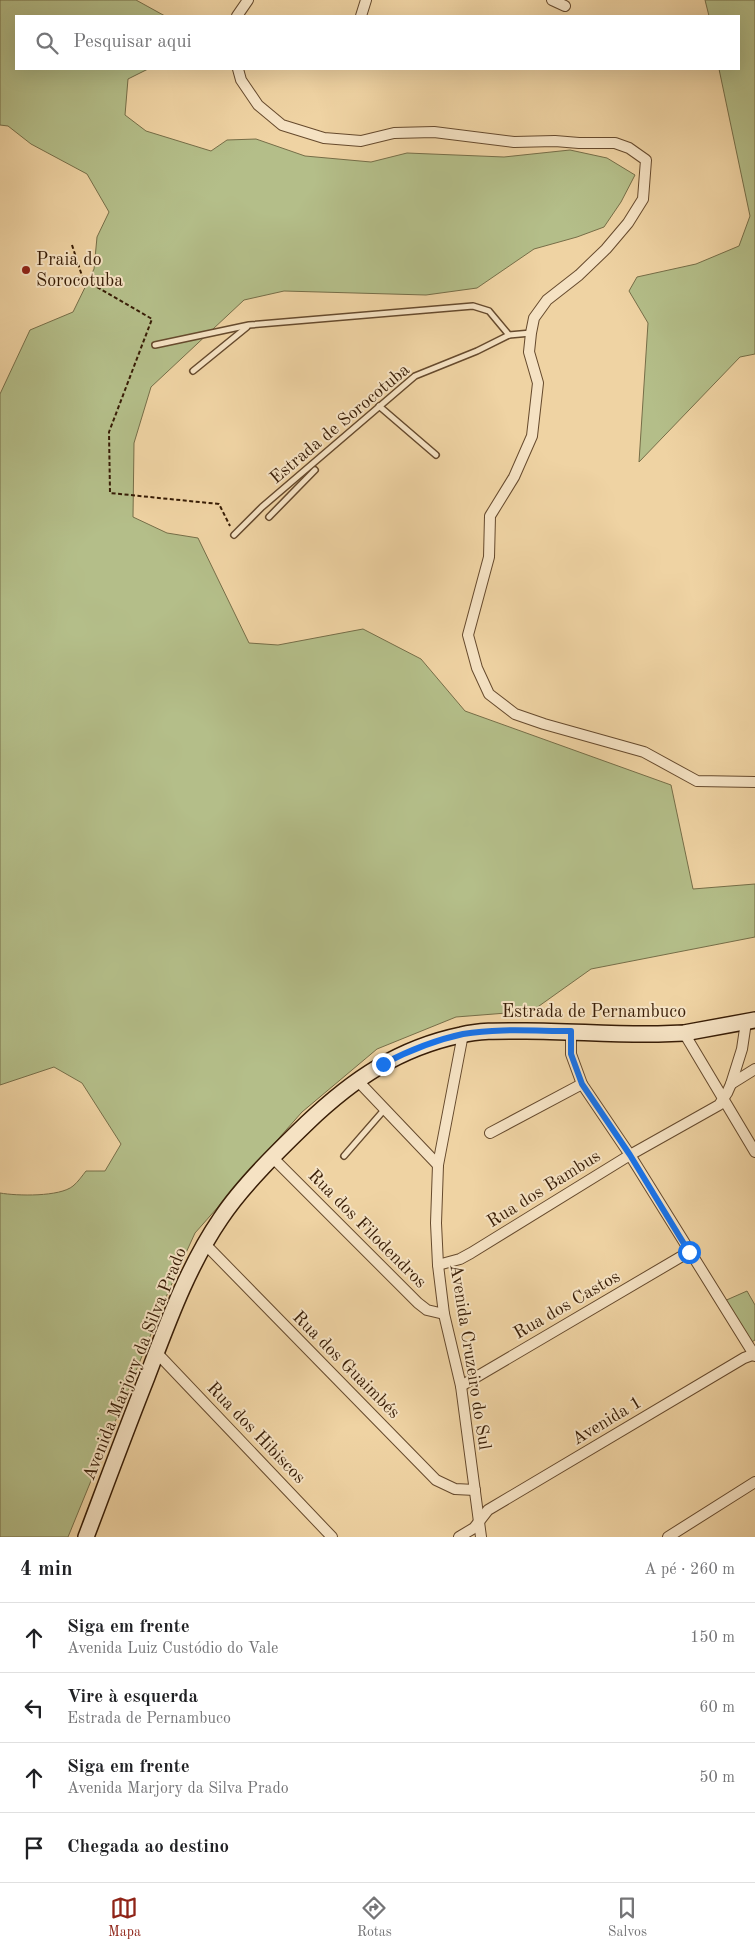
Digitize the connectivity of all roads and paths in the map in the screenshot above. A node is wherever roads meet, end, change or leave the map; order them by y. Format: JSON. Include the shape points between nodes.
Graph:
{"nodes":[{"id":1,"x":248,"y":0,"type":"edge"},
{"id":2,"x":366,"y":0,"type":"edge"},
{"id":3,"x":552,"y":0,"type":"edge"},
{"id":4,"x":566,"y":6,"type":"dead end"},
{"id":5,"x":238,"y":15,"type":"edge"},
{"id":6,"x":361,"y":15,"type":"edge"},
{"id":7,"x":238,"y":70,"type":"edge"},
{"id":8,"x":72,"y":244,"type":"dead end"},
{"id":9,"x":250,"y":325,"type":"junction"},
{"id":10,"x":531,"y":333,"type":"junction"},
{"id":11,"x":509,"y":335,"type":"junction"},
{"id":12,"x":155,"y":345,"type":"dead end"},
{"id":13,"x":193,"y":371,"type":"dead end"},
{"id":14,"x":379,"y":406,"type":"junction"},
{"id":15,"x":436,"y":455,"type":"dead end"},
{"id":16,"x":315,"y":470,"type":"dead end"},
{"id":17,"x":269,"y":501,"type":"junction"},
{"id":18,"x":277,"y":508,"type":"junction"},
{"id":19,"x":269,"y":517,"type":"dead end"},
{"id":20,"x":234,"y":535,"type":"joint"},
{"id":21,"x":755,"y":782,"type":"edge"},
{"id":22,"x":751,"y":1021,"type":"edge"},
{"id":23,"x":571,"y":1031,"type":"junction"},
{"id":24,"x":684,"y":1033,"type":"junction"},
{"id":25,"x":463,"y":1034,"type":"junction"},
{"id":26,"x":755,"y":1070,"type":"edge"},
{"id":27,"x":357,"y":1080,"type":"junction"},
{"id":28,"x":582,"y":1084,"type":"junction"},
{"id":29,"x":731,"y":1084,"type":"junction"},
{"id":30,"x":723,"y":1100,"type":"junction"},
{"id":31,"x":384,"y":1110,"type":"junction"},
{"id":32,"x":490,"y":1132,"type":"dead end"},
{"id":33,"x":755,"y":1152,"type":"edge"},
{"id":34,"x":630,"y":1155,"type":"junction"},
{"id":35,"x":344,"y":1156,"type":"dead end"},
{"id":36,"x":273,"y":1158,"type":"junction"},
{"id":37,"x":438,"y":1165,"type":"junction"},
{"id":38,"x":204,"y":1244,"type":"junction"},
{"id":39,"x":689,"y":1252,"type":"junction"},
{"id":40,"x":438,"y":1265,"type":"junction"},
{"id":41,"x":444,"y":1314,"type":"junction"},
{"id":42,"x":156,"y":1352,"type":"junction"},
{"id":43,"x":755,"y":1355,"type":"edge"},
{"id":44,"x":461,"y":1386,"type":"junction"},
{"id":45,"x":755,"y":1482,"type":"edge"},
{"id":46,"x":474,"y":1490,"type":"junction"},
{"id":47,"x":478,"y":1522,"type":"junction"},
{"id":48,"x":86,"y":1537,"type":"edge"},
{"id":49,"x":332,"y":1537,"type":"edge"},
{"id":50,"x":459,"y":1537,"type":"edge"},
{"id":51,"x":481,"y":1537,"type":"edge"},
{"id":52,"x":668,"y":1537,"type":"edge"}],
"edges":[{"from":1,"to":5,"type":"street"},
{"from":2,"to":6,"type":"street"},
{"from":3,"to":4,"type":"street"},
{"from":7,"to":10,"type":"street","via":[[241,80],[258,105],[282,125],[324,138],[361,141],[394,133],[434,132],[514,142],[615,143],[646,160],[643,199],[628,223],[579,275],[547,300],[534,318]]},
{"from":8,"to":20,"type":"path","via":[[83,279],[152,318],[110,432],[110,493],[219,504]]},
{"from":9,"to":11,"type":"lane","via":[[473,306],[489,312]]},
{"from":9,"to":12,"type":"lane"},
{"from":9,"to":13,"type":"lane"},
{"from":10,"to":11,"type":"lane","name":"Estrada de Sorocotuba"},
{"from":10,"to":21,"type":"street","via":[[530,352],[538,383],[532,436],[514,477],[490,516],[489,557],[468,635],[477,668],[489,694],[515,714],[644,752],[696,781]]},
{"from":11,"to":14,"type":"lane","name":"Estrada de Sorocotuba","via":[[415,376]]},
{"from":14,"to":15,"type":"lane"},
{"from":14,"to":17,"type":"lane","name":"Estrada de Sorocotuba"},
{"from":16,"to":18,"type":"lane"},
{"from":17,"to":18,"type":"lane"},
{"from":17,"to":20,"type":"lane","name":"Estrada de Sorocotuba"},
{"from":18,"to":19,"type":"lane"},
{"from":22,"to":24,"type":"main road","name":"Estrada de Pernambuco"},
{"from":22,"to":29,"type":"street","name":"Rua dos Bambus"},
{"from":23,"to":24,"type":"main road","name":"Estrada de Pernambuco","via":[[638,1035]]},
{"from":23,"to":25,"type":"main road","name":"Estrada de Pernambuco"},
{"from":23,"to":28,"type":"street","via":[[571,1054]]},
{"from":24,"to":30,"type":"street"},
{"from":25,"to":27,"type":"main road","name":"Avenida Marjory da Silva Prado","via":[[409,1051]]},
{"from":25,"to":37,"type":"street","name":"Avenida Cruzeiro do Sul"},
{"from":26,"to":29,"type":"street"},
{"from":27,"to":31,"type":"street"},
{"from":27,"to":36,"type":"main road","name":"Avenida Marjory da Silva Prado","via":[[322,1108]]},
{"from":28,"to":32,"type":"street"},
{"from":28,"to":34,"type":"street"},
{"from":29,"to":30,"type":"street","name":"Rua dos Bambus"},
{"from":30,"to":33,"type":"street"},
{"from":30,"to":34,"type":"street","name":"Rua dos Bambus","via":[[713,1110]]},
{"from":31,"to":35,"type":"lane"},
{"from":31,"to":37,"type":"street"},
{"from":34,"to":39,"type":"street"},
{"from":34,"to":40,"type":"street","name":"Rua dos Bambus","via":[[471,1253]]},
{"from":36,"to":38,"type":"main road","name":"Avenida Marjory da Silva Prado","via":[[222,1215]]},
{"from":36,"to":41,"type":"street","name":"Rua dos Filodendros","via":[[418,1303],[427,1310]]},
{"from":37,"to":40,"type":"street","name":"Avenida Cruzeiro do Sul"},
{"from":38,"to":42,"type":"main road","name":"Avenida Marjory da Silva Prado"},
{"from":38,"to":46,"type":"street","name":"Rua dos Guaimbés","via":[[436,1480],[454,1489]]},
{"from":39,"to":43,"type":"street"},
{"from":39,"to":44,"type":"street","name":"Rua dos Castos"},
{"from":40,"to":41,"type":"street","name":"Avenida Cruzeiro do Sul"},
{"from":41,"to":44,"type":"street","name":"Avenida Cruzeiro do Sul"},
{"from":42,"to":48,"type":"main road","name":"Avenida Marjory da Silva Prado"},
{"from":42,"to":49,"type":"street","name":"Rua dos Hibiscos"},
{"from":43,"to":47,"type":"street","name":"Avenida 1","via":[[744,1358],[488,1510]]},
{"from":44,"to":46,"type":"street","name":"Avenida Cruzeiro do Sul"},
{"from":45,"to":52,"type":"street"},
{"from":46,"to":47,"type":"street","name":"Avenida Cruzeiro do Sul"},
{"from":47,"to":50,"type":"street","name":"Avenida 1"},
{"from":47,"to":51,"type":"street","name":"Avenida Cruzeiro do Sul"}]}
